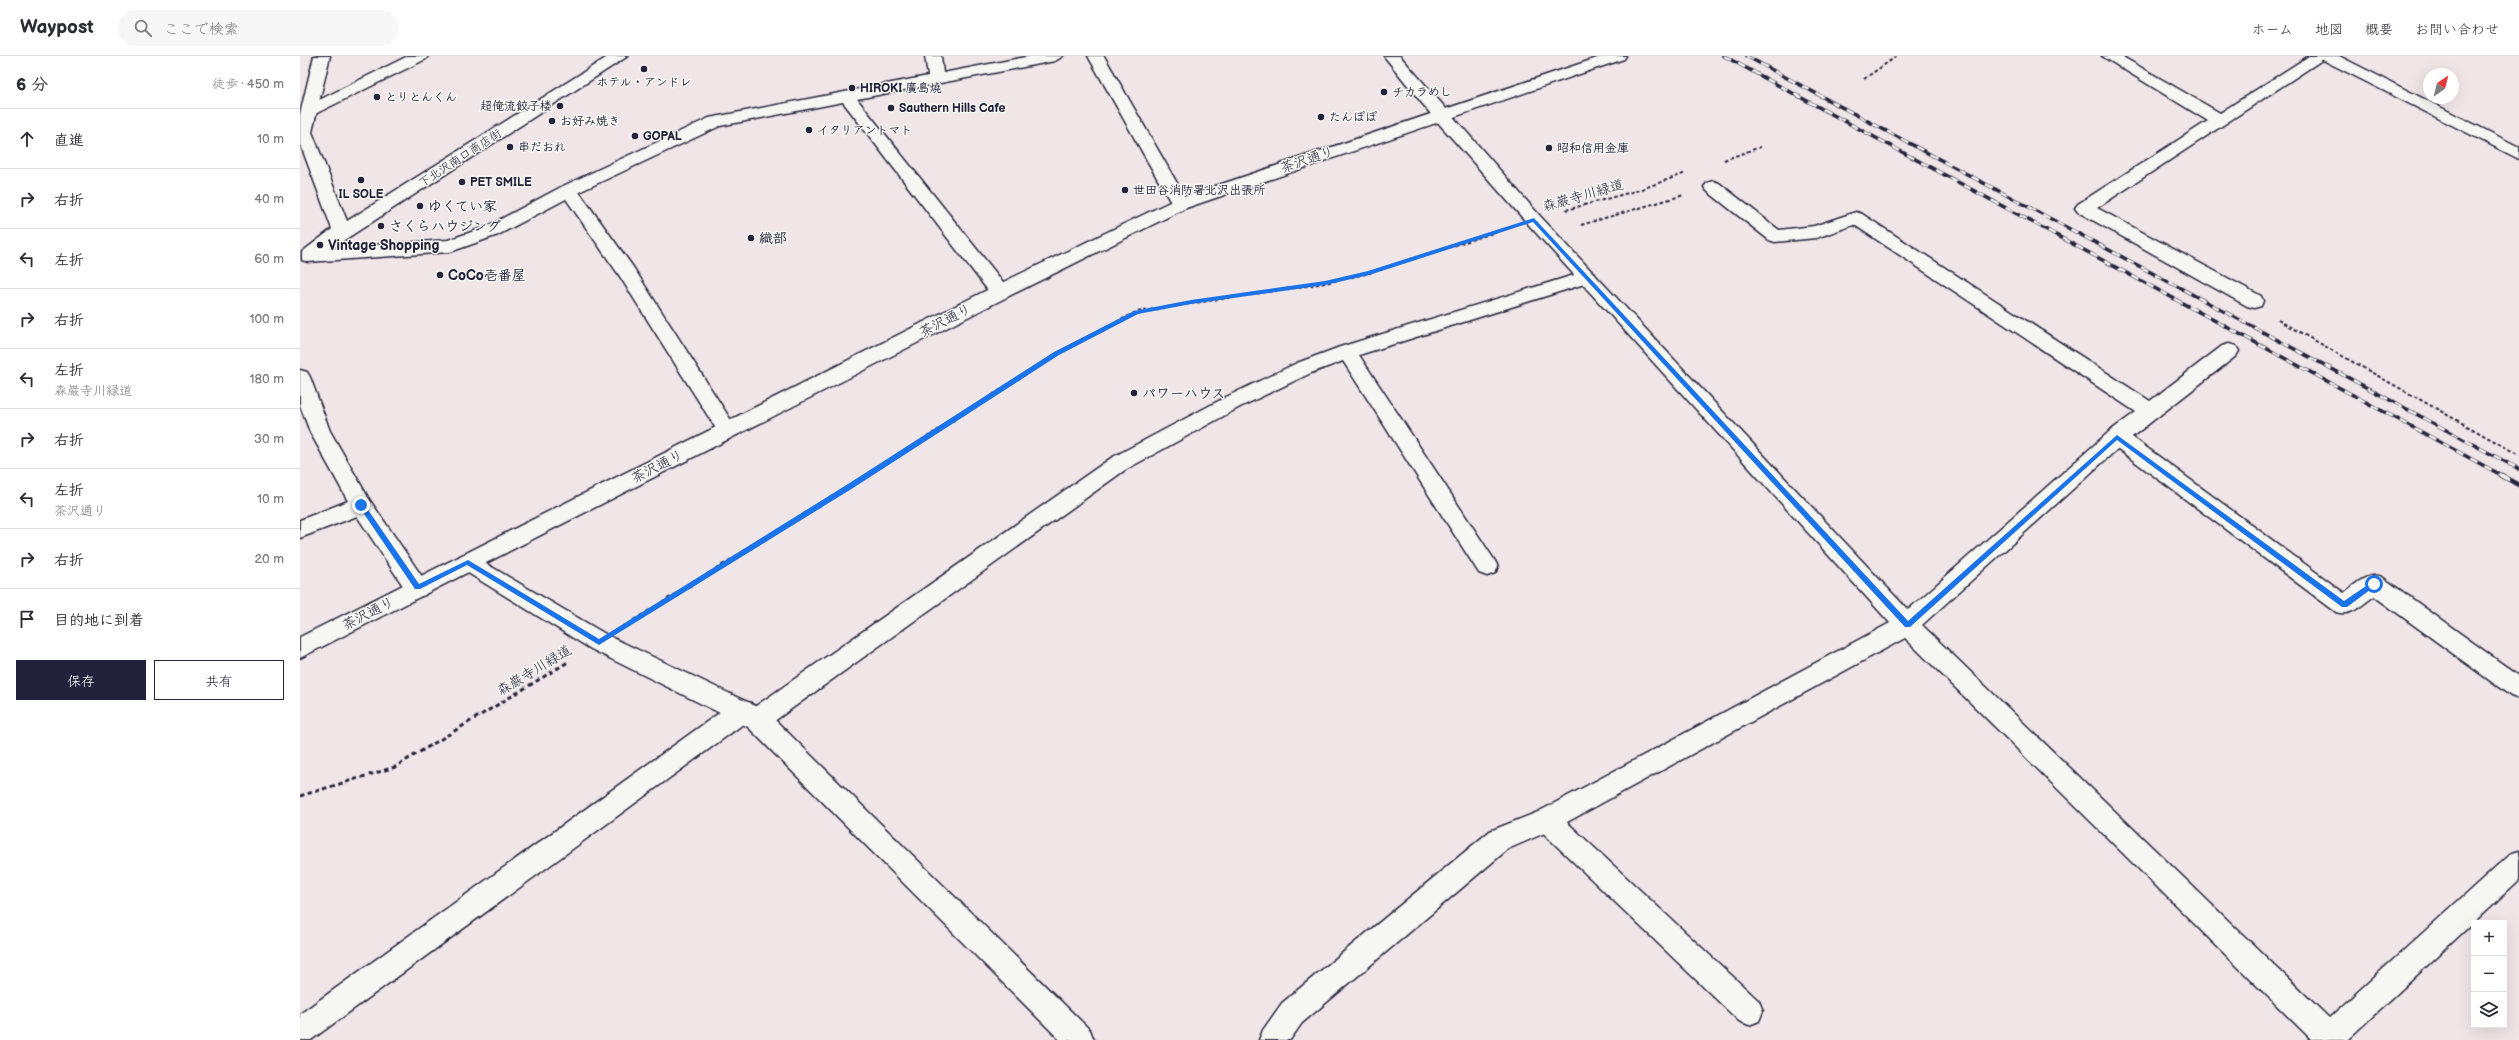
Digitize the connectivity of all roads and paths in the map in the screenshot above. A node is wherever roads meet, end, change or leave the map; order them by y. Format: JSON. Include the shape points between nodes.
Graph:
{"nodes":[{"id":1,"x":322,"y":56,"type":"edge"},
{"id":2,"x":420,"y":56,"type":"edge"},
{"id":3,"x":620,"y":56,"type":"edge"},
{"id":4,"x":933,"y":56,"type":"edge"},
{"id":5,"x":1055,"y":56,"type":"edge"},
{"id":6,"x":1096,"y":56,"type":"edge"},
{"id":7,"x":1392,"y":56,"type":"edge"},
{"id":8,"x":1618,"y":56,"type":"edge"},
{"id":9,"x":1896,"y":56,"type":"edge"},
{"id":10,"x":2110,"y":56,"type":"edge"},
{"id":11,"x":2320,"y":56,"type":"edge"},
{"id":12,"x":2327,"y":56,"type":"edge"},
{"id":13,"x":936,"y":79,"type":"junction"},
{"id":14,"x":1864,"y":79,"type":"dead end"},
{"id":15,"x":847,"y":97,"type":"junction"},
{"id":16,"x":309,"y":111,"type":"junction"},
{"id":17,"x":1440,"y":114,"type":"junction"},
{"id":18,"x":2220,"y":120,"type":"junction"},
{"id":19,"x":1760,"y":147,"type":"dead end"},
{"id":20,"x":2519,"y":154,"type":"edge"},
{"id":21,"x":1718,"y":162,"type":"dead end"},
{"id":22,"x":1689,"y":172,"type":"dead end"},
{"id":23,"x":1713,"y":187,"type":"joint"},
{"id":24,"x":569,"y":190,"type":"junction"},
{"id":25,"x":1180,"y":204,"type":"junction"},
{"id":26,"x":1534,"y":220,"type":"junction"},
{"id":27,"x":1576,"y":226,"type":"dead end"},
{"id":28,"x":342,"y":231,"type":"junction"},
{"id":29,"x":306,"y":257,"type":"edge"},
{"id":30,"x":1587,"y":277,"type":"junction"},
{"id":31,"x":1000,"y":292,"type":"junction"},
{"id":32,"x":2254,"y":301,"type":"joint"},
{"id":33,"x":2229,"y":351,"type":"dead end"},
{"id":34,"x":1347,"y":352,"type":"junction"},
{"id":35,"x":300,"y":377,"type":"edge"},
{"id":36,"x":2151,"y":412,"type":"junction"},
{"id":37,"x":727,"y":430,"type":"junction"},
{"id":38,"x":2117,"y":437,"type":"junction"},
{"id":39,"x":2519,"y":455,"type":"edge"},
{"id":40,"x":361,"y":505,"type":"junction"},
{"id":41,"x":300,"y":529,"type":"edge"},
{"id":42,"x":468,"y":562,"type":"junction"},
{"id":43,"x":1487,"y":567,"type":"dead end"},
{"id":44,"x":417,"y":588,"type":"junction"},
{"id":45,"x":1907,"y":625,"type":"junction"},
{"id":46,"x":599,"y":642,"type":"junction"},
{"id":47,"x":300,"y":648,"type":"edge"},
{"id":48,"x":2519,"y":690,"type":"edge"},
{"id":49,"x":749,"y":715,"type":"junction"},
{"id":50,"x":300,"y":796,"type":"edge"},
{"id":51,"x":1547,"y":820,"type":"junction"},
{"id":52,"x":2519,"y":863,"type":"edge"},
{"id":53,"x":1749,"y":1010,"type":"dead end"},
{"id":54,"x":300,"y":1031,"type":"edge"},
{"id":55,"x":2330,"y":1038,"type":"edge"},
{"id":56,"x":1080,"y":1040,"type":"edge"},
{"id":57,"x":1273,"y":1040,"type":"edge"}],
"edges":[{"from":1,"to":16,"type":"street"},
{"from":2,"to":16,"type":"street"},
{"from":3,"to":28,"type":"street","name":"下北沢南口商店街"},
{"from":4,"to":13,"type":"street"},
{"from":5,"to":13,"type":"street"},
{"from":6,"to":25,"type":"street"},
{"from":7,"to":17,"type":"street"},
{"from":8,"to":17,"type":"street","name":"茶沢通り"},
{"from":9,"to":14,"type":"path"},
{"from":10,"to":18,"type":"street"},
{"from":11,"to":18,"type":"street"},
{"from":12,"to":20,"type":"street"},
{"from":13,"to":15,"type":"street"},
{"from":15,"to":24,"type":"street","via":[[715,122]]},
{"from":15,"to":31,"type":"street"},
{"from":16,"to":28,"type":"street","via":[[304,132]]},
{"from":17,"to":25,"type":"street","name":"茶沢通り"},
{"from":17,"to":26,"type":"street"},
{"from":18,"to":32,"type":"street","via":[[2084,208]]},
{"from":19,"to":21,"type":"path"},
{"from":22,"to":26,"type":"path","name":"森巌寺川緑道","via":[[1639,190]]},
{"from":23,"to":27,"type":"path"},
{"from":23,"to":36,"type":"street","via":[[1775,236],[1816,232],[1856,218]]},
{"from":24,"to":29,"type":"street","via":[[492,231],[450,246]]},
{"from":24,"to":37,"type":"street","via":[[626,271]]},
{"from":25,"to":31,"type":"street","name":"茶沢通り"},
{"from":26,"to":30,"type":"street"},
{"from":26,"to":46,"type":"path","name":"森巌寺川緑道","via":[[1369,273],[1325,283],[1136,312],[1056,354]]},
{"from":28,"to":29,"type":"street","name":"下北沢南口商店街"},
{"from":30,"to":34,"type":"street"},
{"from":30,"to":45,"type":"street"},
{"from":31,"to":37,"type":"street","name":"茶沢通り"},
{"from":32,"to":39,"type":"path","via":[[2284,325]]},
{"from":33,"to":36,"type":"street"},
{"from":34,"to":43,"type":"street"},
{"from":34,"to":49,"type":"street","via":[[1304,368],[1233,402],[1118,464]]},
{"from":35,"to":40,"type":"street","via":[[320,432]]},
{"from":36,"to":38,"type":"street"},
{"from":37,"to":42,"type":"street","name":"茶沢通り"},
{"from":38,"to":45,"type":"street"},
{"from":38,"to":48,"type":"street","via":[[2344,605],[2374,584]]},
{"from":40,"to":41,"type":"street"},
{"from":40,"to":44,"type":"street"},
{"from":42,"to":44,"type":"street","name":"茶沢通り"},
{"from":42,"to":46,"type":"street"},
{"from":44,"to":47,"type":"street","name":"茶沢通り"},
{"from":45,"to":51,"type":"street"},
{"from":45,"to":55,"type":"street"},
{"from":46,"to":49,"type":"street"},
{"from":46,"to":50,"type":"path","name":"森巌寺川緑道","via":[[395,767]]},
{"from":49,"to":54,"type":"street"},
{"from":49,"to":56,"type":"street"},
{"from":51,"to":53,"type":"street"},
{"from":51,"to":57,"type":"street","via":[[1499,840],[1292,1013]]},
{"from":52,"to":55,"type":"street"}]}
